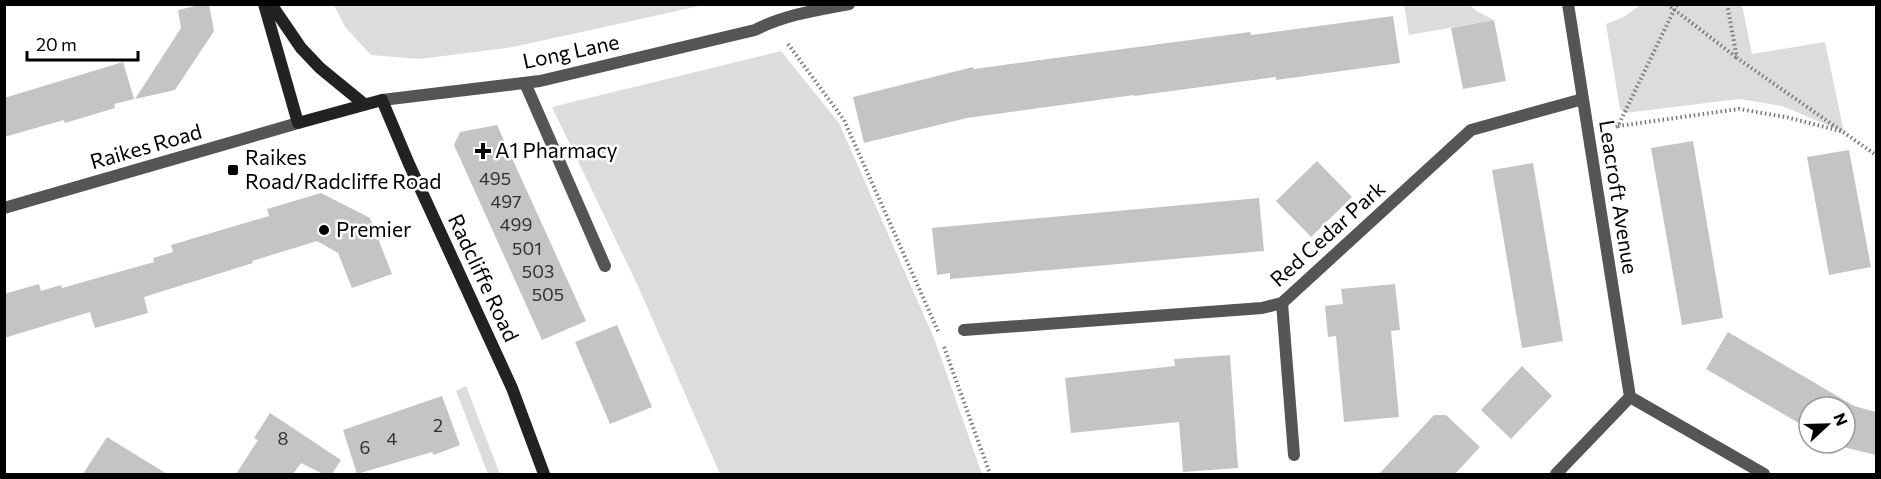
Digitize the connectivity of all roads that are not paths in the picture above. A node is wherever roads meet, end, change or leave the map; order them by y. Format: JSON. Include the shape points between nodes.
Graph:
{"nodes":[{"id":1,"x":264,"y":4,"type":"edge"},
{"id":2,"x":272,"y":4,"type":"edge"},
{"id":3,"x":849,"y":4,"type":"edge"},
{"id":4,"x":1568,"y":4,"type":"edge"},
{"id":5,"x":525,"y":83,"type":"junction"},
{"id":6,"x":1583,"y":99,"type":"junction"},
{"id":7,"x":382,"y":100,"type":"junction"},
{"id":8,"x":364,"y":104,"type":"junction"},
{"id":9,"x":298,"y":123,"type":"junction"},
{"id":10,"x":4,"y":208,"type":"edge"},
{"id":11,"x":605,"y":266,"type":"dead end"},
{"id":12,"x":1282,"y":303,"type":"junction"},
{"id":13,"x":964,"y":330,"type":"dead end"},
{"id":14,"x":1630,"y":396,"type":"junction"},
{"id":15,"x":1294,"y":455,"type":"dead end"},
{"id":16,"x":544,"y":474,"type":"edge"},
{"id":17,"x":1556,"y":474,"type":"edge"},
{"id":18,"x":1764,"y":474,"type":"edge"}],
"edges":[{"from":1,"to":9,"type":"main road"},
{"from":2,"to":8,"type":"main road","via":[[320,68]]},
{"from":3,"to":5,"type":"street","name":"Long Lane"},
{"from":4,"to":6,"type":"street","name":"Leacroft Avenue"},
{"from":5,"to":7,"type":"street","name":"Long Lane"},
{"from":5,"to":11,"type":"street"},
{"from":6,"to":12,"type":"street","name":"Red Cedar Park","via":[[1471,130]]},
{"from":6,"to":14,"type":"street","name":"Leacroft Avenue"},
{"from":7,"to":8,"type":"main road","name":"Long Lane"},
{"from":7,"to":16,"type":"main road","name":"Radcliffe Road","via":[[512,388]]},
{"from":8,"to":9,"type":"main road","name":"Long Lane"},
{"from":9,"to":10,"type":"street","name":"Raikes Road"},
{"from":12,"to":13,"type":"street","name":"Red Cedar Park","via":[[1262,308]]},
{"from":12,"to":15,"type":"street"},
{"from":14,"to":17,"type":"street"},
{"from":14,"to":18,"type":"street"}]}
